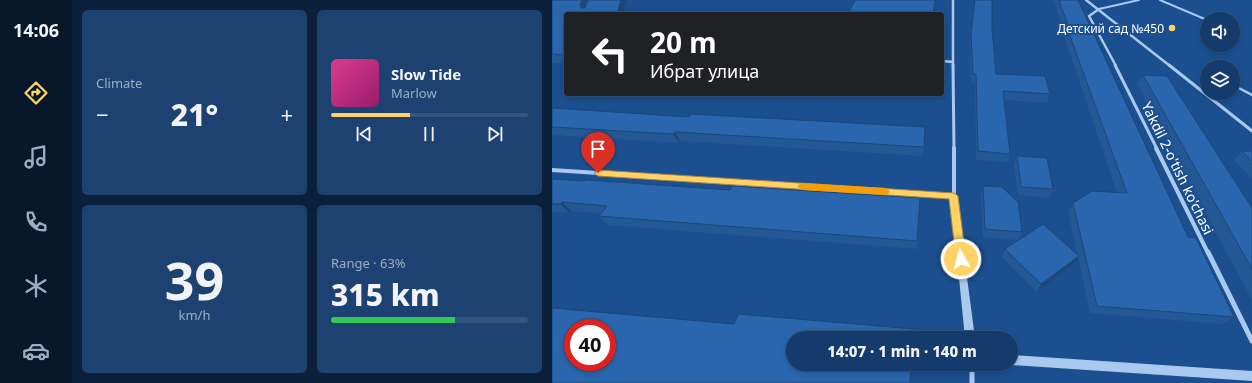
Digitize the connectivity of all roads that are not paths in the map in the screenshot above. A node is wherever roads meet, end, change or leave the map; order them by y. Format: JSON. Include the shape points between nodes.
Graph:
{"nodes":[{"id":1,"x":953,"y":0,"type":"edge"},
{"id":2,"x":1086,"y":0,"type":"edge"},
{"id":3,"x":1139,"y":0,"type":"edge"},
{"id":4,"x":1160,"y":0,"type":"edge"},
{"id":5,"x":1099,"y":9,"type":"junction"},
{"id":6,"x":1200,"y":17,"type":"edge"},
{"id":7,"x":944,"y":61,"type":"edge"},
{"id":8,"x":953,"y":62,"type":"junction"},
{"id":9,"x":1240,"y":88,"type":"edge"},
{"id":10,"x":1252,"y":95,"type":"edge"},
{"id":11,"x":1252,"y":131,"type":"edge"},
{"id":12,"x":552,"y":170,"type":"edge"},
{"id":13,"x":954,"y":196,"type":"junction"},
{"id":14,"x":969,"y":331,"type":"edge"},
{"id":15,"x":1252,"y":341,"type":"edge"},
{"id":16,"x":1018,"y":360,"type":"edge"},
{"id":17,"x":972,"y":371,"type":"edge"},
{"id":18,"x":1252,"y":376,"type":"edge"},
{"id":19,"x":972,"y":383,"type":"edge"}],
"edges":[{"from":1,"to":8,"type":"street"},
{"from":2,"to":5,"type":"street"},
{"from":3,"to":5,"type":"lane"},
{"from":4,"to":6,"type":"lane"},
{"from":5,"to":11,"type":"street"},
{"from":5,"to":15,"type":"street","name":"Yakdil 2-o'tish ko'chasi","via":[[1089,16]]},
{"from":7,"to":8,"type":"street"},
{"from":8,"to":13,"type":"street"},
{"from":9,"to":10,"type":"lane"},
{"from":12,"to":13,"type":"street"},
{"from":13,"to":14,"type":"street"},
{"from":16,"to":18,"type":"street"},
{"from":17,"to":19,"type":"street"}]}
